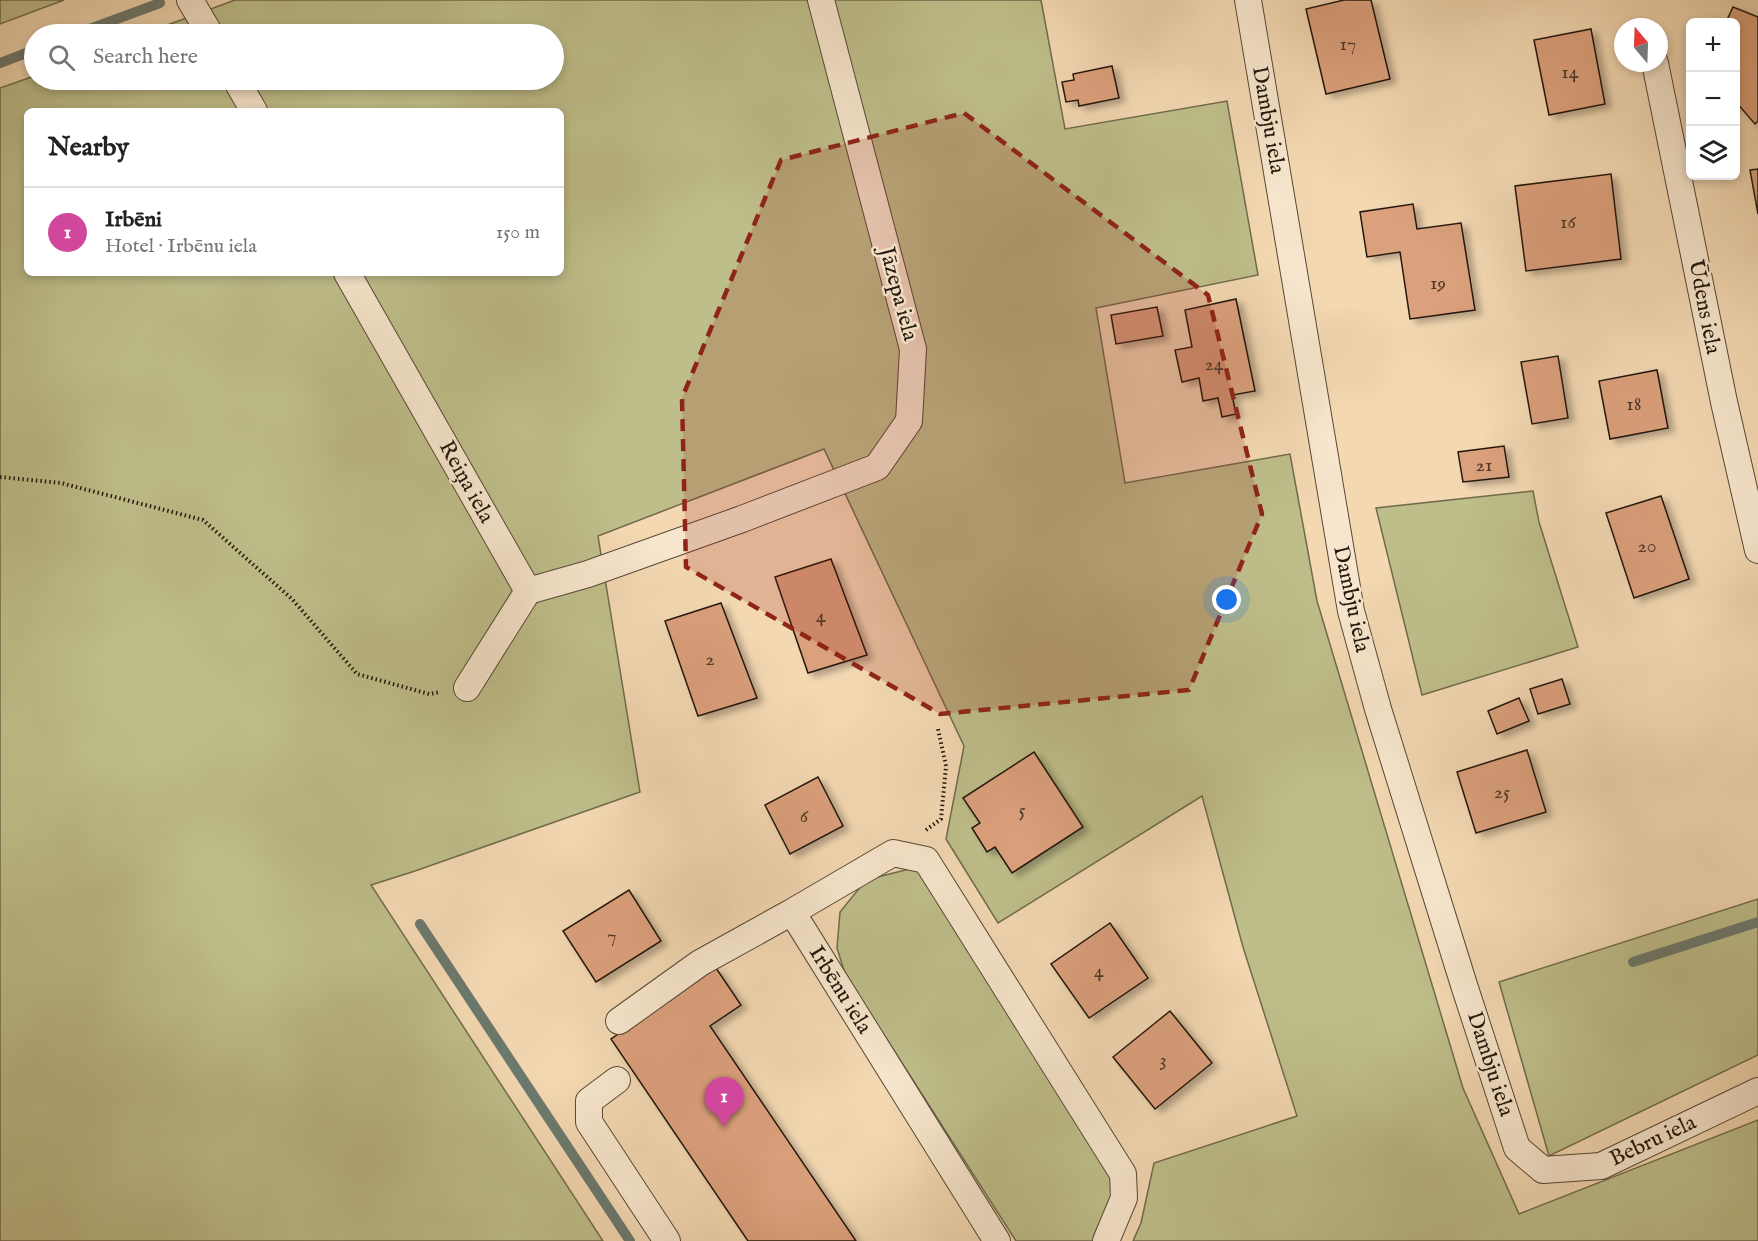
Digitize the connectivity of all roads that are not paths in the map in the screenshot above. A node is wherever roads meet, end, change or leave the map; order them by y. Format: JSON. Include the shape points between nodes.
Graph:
{"nodes":[{"id":1,"x":190,"y":0,"type":"edge"},
{"id":2,"x":821,"y":0,"type":"edge"},
{"id":3,"x":1248,"y":0,"type":"edge"},
{"id":4,"x":204,"y":24,"type":"edge"},
{"id":5,"x":1657,"y":72,"type":"edge"},
{"id":6,"x":242,"y":90,"type":"edge"},
{"id":7,"x":252,"y":108,"type":"edge"},
{"id":8,"x":349,"y":276,"type":"edge"},
{"id":9,"x":1758,"y":550,"type":"edge"},
{"id":10,"x":528,"y":591,"type":"junction"},
{"id":11,"x":467,"y":688,"type":"road end"},
{"id":12,"x":792,"y":912,"type":"junction"},
{"id":13,"x":619,"y":1021,"type":"dead end"},
{"id":14,"x":617,"y":1080,"type":"dead end"},
{"id":15,"x":1758,"y":1092,"type":"edge"},
{"id":16,"x":1543,"y":1170,"type":"joint"},
{"id":17,"x":667,"y":1241,"type":"edge"},
{"id":18,"x":997,"y":1241,"type":"edge"},
{"id":19,"x":1106,"y":1241,"type":"edge"}],
"edges":[{"from":1,"to":4,"type":"street"},
{"from":2,"to":10,"type":"street","name":"Jāzepa iela","via":[[913,349],[909,421],[877,467],[610,566]]},
{"from":3,"to":16,"type":"street","name":"Dambju iela","via":[[1351,611],[1378,709],[1517,1148]]},
{"from":5,"to":9,"type":"street","name":"Ūdens iela"},
{"from":6,"to":7,"type":"street"},
{"from":8,"to":10,"type":"street","name":"Reiņa iela"},
{"from":10,"to":11,"type":"street"},
{"from":12,"to":13,"type":"street","via":[[700,963]]},
{"from":12,"to":18,"type":"street","name":"Irbēnu iela"},
{"from":12,"to":19,"type":"street","via":[[893,853],[926,860],[1123,1174],[1124,1198]]},
{"from":14,"to":17,"type":"street","via":[[589,1101],[589,1122]]},
{"from":15,"to":16,"type":"street","name":"Bebru iela","via":[[1601,1166]]}]}
